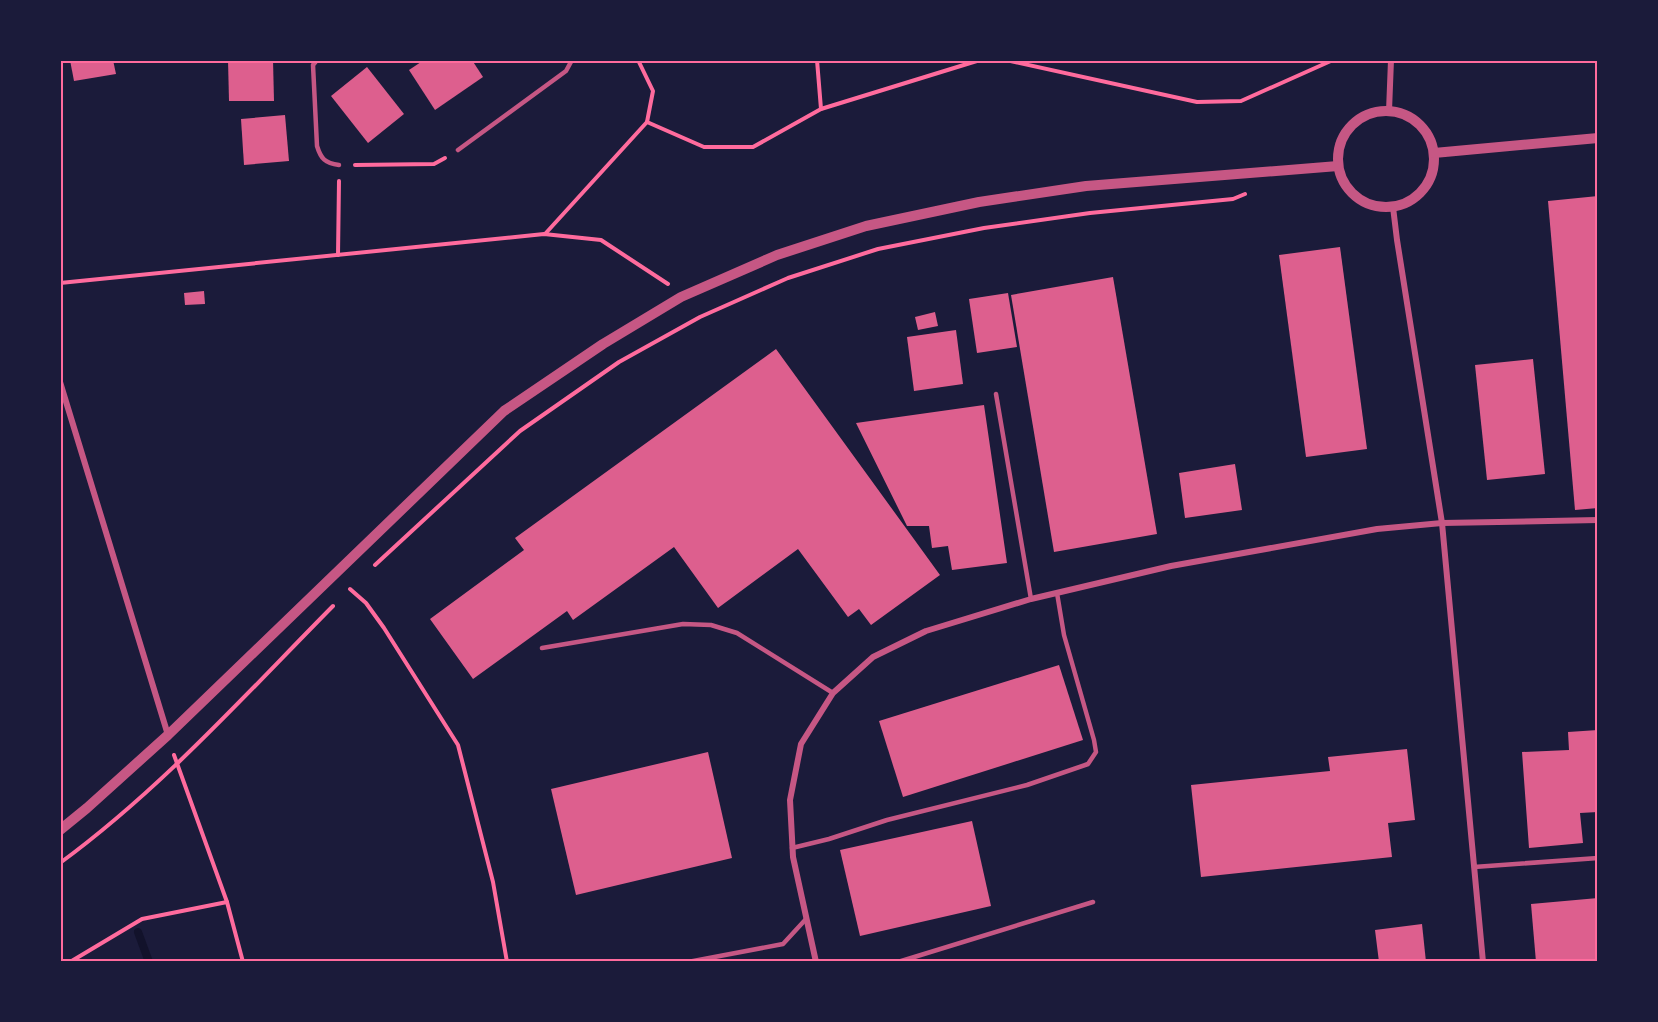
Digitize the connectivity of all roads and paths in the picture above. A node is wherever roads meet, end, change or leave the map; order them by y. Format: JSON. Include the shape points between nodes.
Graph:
{"nodes":[{"id":1,"x":317,"y":60,"type":"edge"},
{"id":2,"x":572,"y":60,"type":"edge"},
{"id":3,"x":639,"y":60,"type":"edge"},
{"id":4,"x":817,"y":60,"type":"edge"},
{"id":5,"x":980,"y":60,"type":"edge"},
{"id":6,"x":1006,"y":60,"type":"edge"},
{"id":7,"x":1333,"y":60,"type":"edge"},
{"id":8,"x":1391,"y":60,"type":"edge"},
{"id":9,"x":821,"y":108,"type":"junction"},
{"id":10,"x":1389,"y":111,"type":"junction"},
{"id":11,"x":647,"y":122,"type":"junction"},
{"id":12,"x":1598,"y":138,"type":"edge"},
{"id":13,"x":458,"y":150,"type":"joint"},
{"id":14,"x":1434,"y":153,"type":"junction"},
{"id":15,"x":339,"y":165,"type":"junction"},
{"id":16,"x":1338,"y":166,"type":"junction"},
{"id":17,"x":1254,"y":190,"type":"dead end"},
{"id":18,"x":1393,"y":207,"type":"junction"},
{"id":19,"x":544,"y":234,"type":"junction"},
{"id":20,"x":338,"y":255,"type":"junction"},
{"id":21,"x":60,"y":283,"type":"edge"},
{"id":22,"x":681,"y":297,"type":"junction"},
{"id":23,"x":700,"y":317,"type":"junction"},
{"id":24,"x":60,"y":382,"type":"edge"},
{"id":25,"x":996,"y":394,"type":"dead end"},
{"id":26,"x":1598,"y":520,"type":"edge"},
{"id":27,"x":1442,"y":523,"type":"junction"},
{"id":28,"x":375,"y":565,"type":"dead end"},
{"id":29,"x":358,"y":581,"type":"dead end"},
{"id":30,"x":1057,"y":593,"type":"junction"},
{"id":31,"x":1031,"y":599,"type":"junction"},
{"id":32,"x":333,"y":605,"type":"dead end"},
{"id":33,"x":542,"y":648,"type":"dead end"},
{"id":34,"x":833,"y":693,"type":"junction"},
{"id":35,"x":168,"y":735,"type":"junction"},
{"id":36,"x":177,"y":764,"type":"junction"},
{"id":37,"x":60,"y":830,"type":"edge"},
{"id":38,"x":792,"y":848,"type":"junction"},
{"id":39,"x":1598,"y":858,"type":"edge"},
{"id":40,"x":60,"y":863,"type":"edge"},
{"id":41,"x":1474,"y":867,"type":"junction"},
{"id":42,"x":227,"y":902,"type":"junction"},
{"id":43,"x":1093,"y":902,"type":"dead end"},
{"id":44,"x":806,"y":920,"type":"junction"},
{"id":45,"x":70,"y":962,"type":"edge"},
{"id":46,"x":243,"y":962,"type":"edge"},
{"id":47,"x":507,"y":962,"type":"edge"},
{"id":48,"x":688,"y":962,"type":"edge"},
{"id":49,"x":816,"y":962,"type":"edge"},
{"id":50,"x":898,"y":962,"type":"edge"},
{"id":51,"x":1483,"y":962,"type":"edge"}],
"edges":[{"from":1,"to":15,"type":"lane","via":[[313,65],[317,146],[321,158],[328,164]]},
{"from":2,"to":13,"type":"lane","via":[[566,71]]},
{"from":3,"to":11,"type":"path","via":[[653,91]]},
{"from":4,"to":9,"type":"path"},
{"from":5,"to":9,"type":"path"},
{"from":6,"to":7,"type":"path","via":[[1197,102],[1241,101]]},
{"from":8,"to":10,"type":"street"},
{"from":9,"to":11,"type":"path","via":[[753,147],[704,147]]},
{"from":10,"to":14,"type":"street","via":[[1419,123]]},
{"from":10,"to":16,"type":"street","via":[[1362,117],[1351,126],[1342,138]]},
{"from":11,"to":19,"type":"path"},
{"from":12,"to":14,"type":"street"},
{"from":13,"to":15,"type":"path","via":[[434,164]]},
{"from":14,"to":18,"type":"street","via":[[1434,168],[1420,194]]},
{"from":15,"to":20,"type":"path"},
{"from":16,"to":18,"type":"street","via":[[1343,181],[1364,202]]},
{"from":16,"to":22,"type":"street","via":[[1086,186],[979,202],[866,226],[777,255]]},
{"from":17,"to":23,"type":"path","via":[[1233,199],[1090,213],[878,249],[788,278]]},
{"from":18,"to":27,"type":"street"},
{"from":19,"to":20,"type":"path"},
{"from":19,"to":22,"type":"path","via":[[601,240]]},
{"from":20,"to":21,"type":"path"},
{"from":22,"to":23,"type":"path"},
{"from":22,"to":35,"type":"street","via":[[504,411]]},
{"from":23,"to":28,"type":"path","via":[[619,362],[520,431]]},
{"from":24,"to":35,"type":"street"},
{"from":25,"to":31,"type":"lane"},
{"from":26,"to":27,"type":"street"},
{"from":27,"to":30,"type":"street","via":[[1377,529],[1182,564]]},
{"from":27,"to":41,"type":"street"},
{"from":29,"to":47,"type":"path","via":[[350,589],[384,628],[458,745],[493,882]]},
{"from":30,"to":31,"type":"street"},
{"from":30,"to":38,"type":"lane","via":[[1064,635],[1094,740],[1096,752],[1088,764],[1027,785]]},
{"from":31,"to":34,"type":"street","via":[[926,631],[873,657]]},
{"from":32,"to":36,"type":"path"},
{"from":33,"to":34,"type":"lane","via":[[683,624],[711,626],[737,633]]},
{"from":34,"to":38,"type":"street","via":[[801,744],[790,800]]},
{"from":35,"to":37,"type":"street"},
{"from":36,"to":40,"type":"path"},
{"from":36,"to":42,"type":"path"},
{"from":38,"to":44,"type":"street"},
{"from":39,"to":41,"type":"lane"},
{"from":41,"to":51,"type":"street"},
{"from":42,"to":45,"type":"path","via":[[142,919]]},
{"from":42,"to":46,"type":"path"},
{"from":43,"to":50,"type":"lane"},
{"from":44,"to":48,"type":"lane","via":[[783,944]]},
{"from":44,"to":49,"type":"street"}]}
